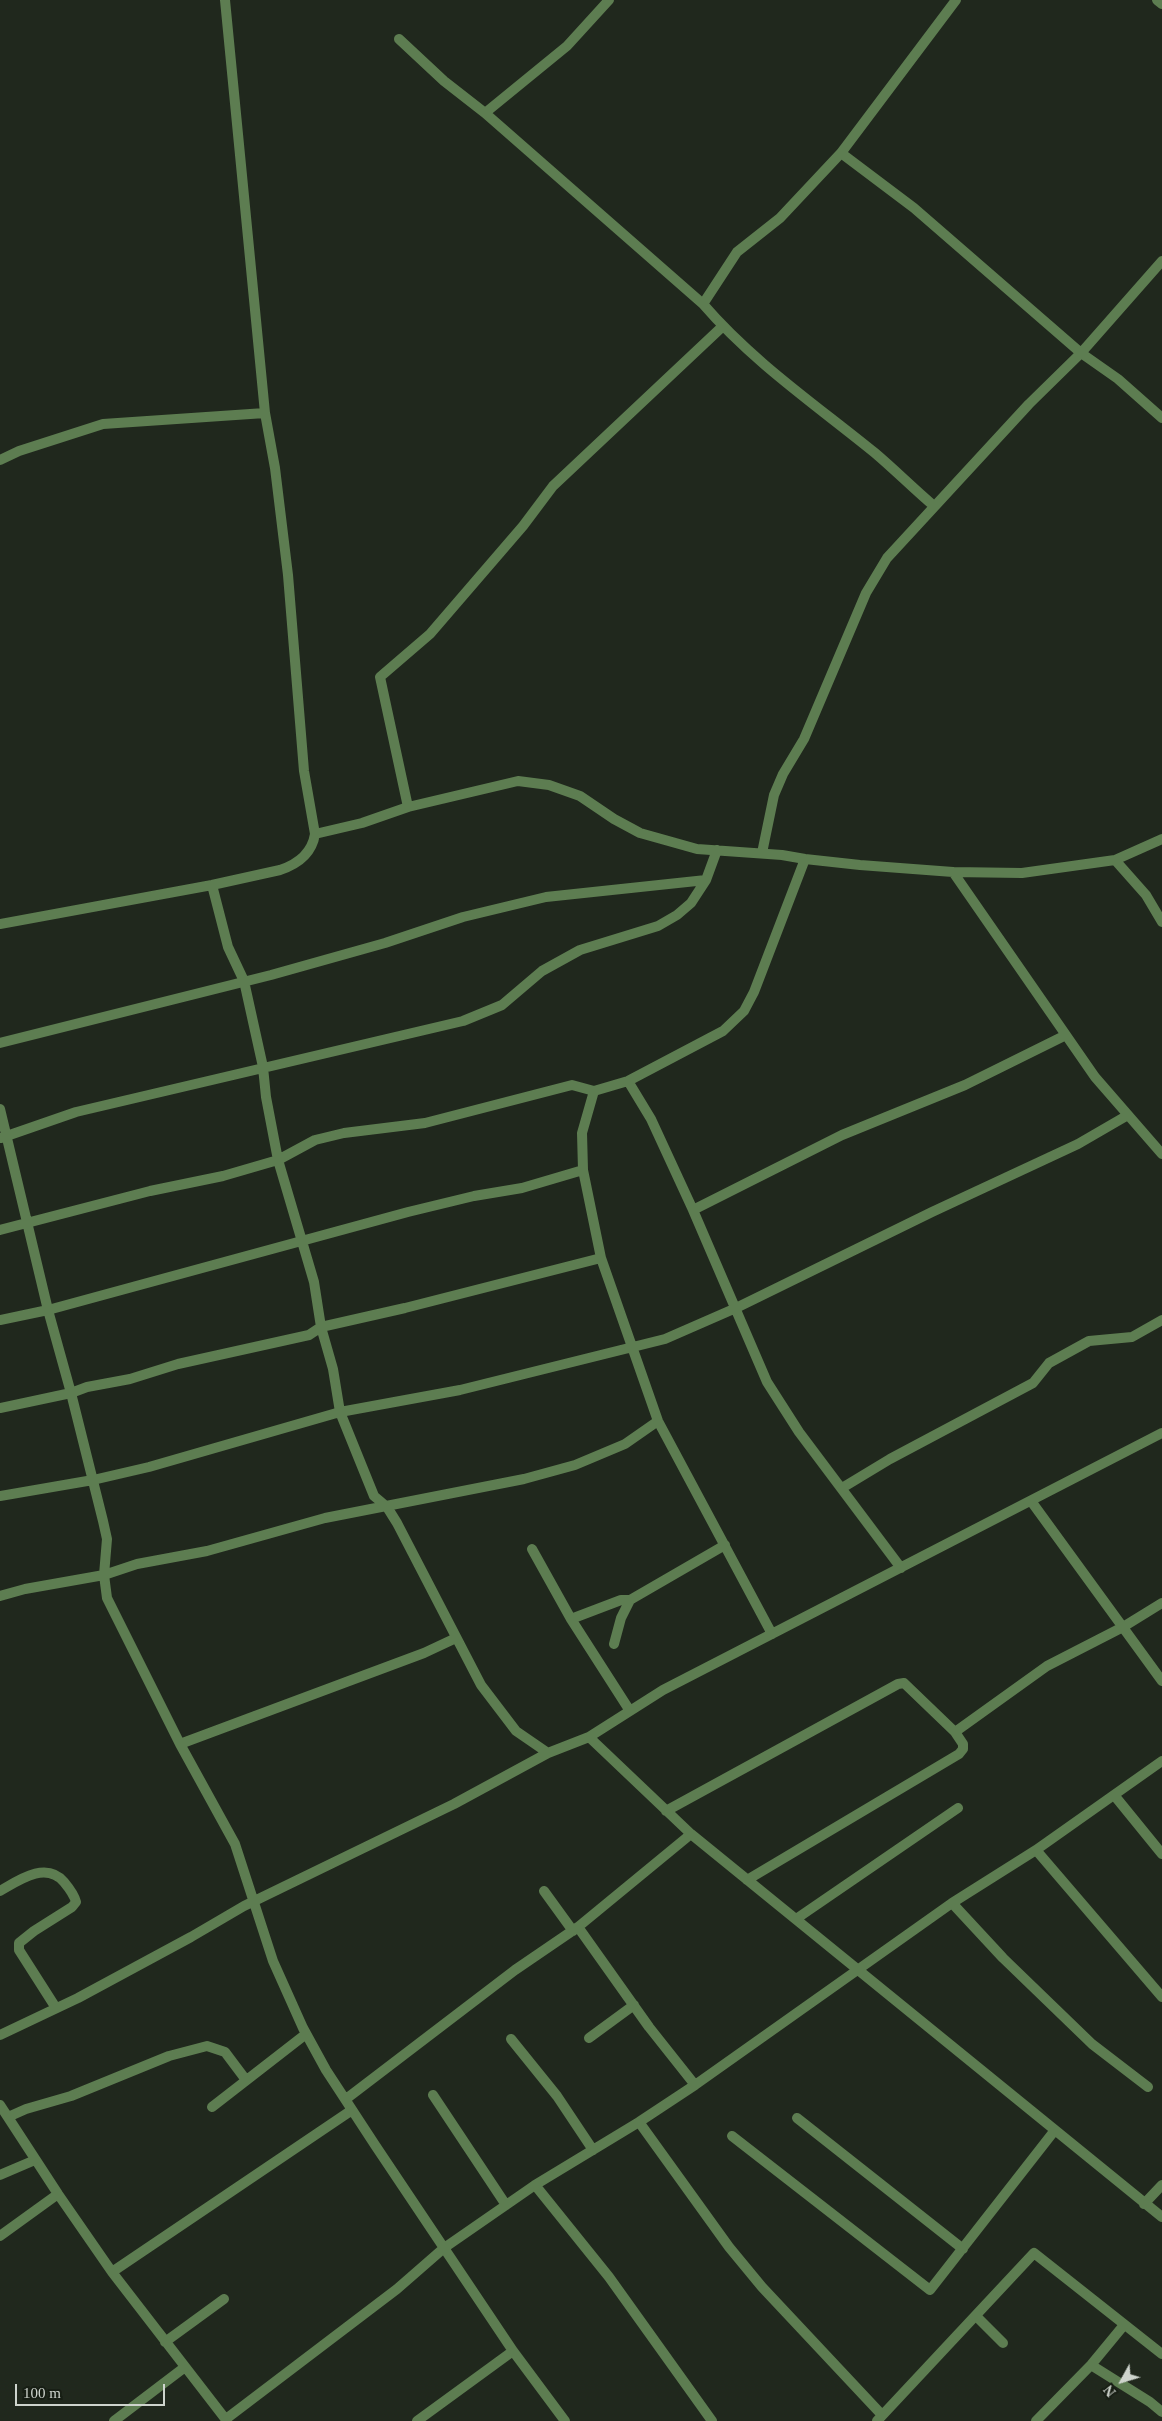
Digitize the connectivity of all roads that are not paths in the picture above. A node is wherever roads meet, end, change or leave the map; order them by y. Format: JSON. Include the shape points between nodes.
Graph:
{"nodes":[{"id":1,"x":225,"y":0,"type":"edge"},
{"id":2,"x":609,"y":0,"type":"edge"},
{"id":3,"x":956,"y":0,"type":"edge"},
{"id":4,"x":1157,"y":0,"type":"edge"},
{"id":5,"x":1162,"y":4,"type":"edge"},
{"id":6,"x":399,"y":39,"type":"dead end"},
{"id":7,"x":485,"y":113,"type":"junction"},
{"id":8,"x":841,"y":153,"type":"junction"},
{"id":9,"x":1162,"y":260,"type":"edge"},
{"id":10,"x":703,"y":304,"type":"junction"},
{"id":11,"x":723,"y":326,"type":"junction"},
{"id":12,"x":1081,"y":353,"type":"junction"},
{"id":13,"x":264,"y":413,"type":"junction"},
{"id":14,"x":1162,"y":418,"type":"edge"},
{"id":15,"x":0,"y":458,"type":"edge"},
{"id":16,"x":934,"y":506,"type":"junction"},
{"id":17,"x":408,"y":807,"type":"junction"},
{"id":18,"x":315,"y":834,"type":"junction"},
{"id":19,"x":1162,"y":839,"type":"edge"},
{"id":20,"x":718,"y":850,"type":"junction"},
{"id":21,"x":762,"y":853,"type":"junction"},
{"id":22,"x":805,"y":859,"type":"junction"},
{"id":23,"x":1115,"y":860,"type":"junction"},
{"id":24,"x":953,"y":872,"type":"junction"},
{"id":25,"x":706,"y":880,"type":"junction"},
{"id":26,"x":212,"y":885,"type":"junction"},
{"id":27,"x":1162,"y":922,"type":"edge"},
{"id":28,"x":0,"y":924,"type":"edge"},
{"id":29,"x":244,"y":981,"type":"junction"},
{"id":30,"x":1064,"y":1036,"type":"junction"},
{"id":31,"x":0,"y":1043,"type":"edge"},
{"id":32,"x":263,"y":1067,"type":"junction"},
{"id":33,"x":628,"y":1080,"type":"junction"},
{"id":34,"x":594,"y":1091,"type":"junction"},
{"id":35,"x":0,"y":1109,"type":"edge"},
{"id":36,"x":1128,"y":1115,"type":"junction"},
{"id":37,"x":3,"y":1137,"type":"edge"},
{"id":38,"x":1162,"y":1154,"type":"edge"},
{"id":39,"x":278,"y":1160,"type":"junction"},
{"id":40,"x":583,"y":1170,"type":"junction"},
{"id":41,"x":693,"y":1210,"type":"junction"},
{"id":42,"x":28,"y":1222,"type":"junction"},
{"id":43,"x":0,"y":1230,"type":"edge"},
{"id":44,"x":304,"y":1242,"type":"junction"},
{"id":45,"x":601,"y":1258,"type":"junction"},
{"id":46,"x":736,"y":1308,"type":"junction"},
{"id":47,"x":48,"y":1310,"type":"junction"},
{"id":48,"x":0,"y":1320,"type":"edge"},
{"id":49,"x":1162,"y":1320,"type":"edge"},
{"id":50,"x":321,"y":1327,"type":"junction"},
{"id":51,"x":632,"y":1349,"type":"junction"},
{"id":52,"x":71,"y":1392,"type":"junction"},
{"id":53,"x":0,"y":1408,"type":"edge"},
{"id":54,"x":340,"y":1412,"type":"junction"},
{"id":55,"x":658,"y":1421,"type":"junction"},
{"id":56,"x":1162,"y":1433,"type":"edge"},
{"id":57,"x":93,"y":1480,"type":"junction"},
{"id":58,"x":842,"y":1488,"type":"junction"},
{"id":59,"x":0,"y":1496,"type":"edge"},
{"id":60,"x":1031,"y":1501,"type":"junction"},
{"id":61,"x":387,"y":1507,"type":"junction"},
{"id":62,"x":725,"y":1545,"type":"junction"},
{"id":63,"x":532,"y":1549,"type":"dead end"},
{"id":64,"x":900,"y":1568,"type":"junction"},
{"id":65,"x":104,"y":1575,"type":"junction"},
{"id":66,"x":0,"y":1596,"type":"edge"},
{"id":67,"x":630,"y":1600,"type":"junction"},
{"id":68,"x":1162,"y":1603,"type":"edge"},
{"id":69,"x":571,"y":1619,"type":"junction"},
{"id":70,"x":1123,"y":1627,"type":"junction"},
{"id":71,"x":772,"y":1634,"type":"junction"},
{"id":72,"x":456,"y":1638,"type":"junction"},
{"id":73,"x":614,"y":1644,"type":"dead end"},
{"id":74,"x":1162,"y":1681,"type":"edge"},
{"id":75,"x":630,"y":1711,"type":"junction"},
{"id":76,"x":954,"y":1732,"type":"junction"},
{"id":77,"x":589,"y":1737,"type":"junction"},
{"id":78,"x":180,"y":1744,"type":"junction"},
{"id":79,"x":548,"y":1754,"type":"junction"},
{"id":80,"x":1162,"y":1761,"type":"edge"},
{"id":81,"x":1114,"y":1795,"type":"junction"},
{"id":82,"x":958,"y":1808,"type":"dead end"},
{"id":83,"x":666,"y":1811,"type":"junction"},
{"id":84,"x":691,"y":1834,"type":"junction"},
{"id":85,"x":1036,"y":1850,"type":"junction"},
{"id":86,"x":1162,"y":1854,"type":"edge"},
{"id":87,"x":747,"y":1880,"type":"junction"},
{"id":88,"x":0,"y":1891,"type":"edge"},
{"id":89,"x":544,"y":1891,"type":"dead end"},
{"id":90,"x":253,"y":1902,"type":"junction"},
{"id":91,"x":952,"y":1903,"type":"junction"},
{"id":92,"x":796,"y":1919,"type":"junction"},
{"id":93,"x":576,"y":1929,"type":"junction"},
{"id":94,"x":858,"y":1969,"type":"junction"},
{"id":95,"x":1162,"y":1997,"type":"edge"},
{"id":96,"x":634,"y":2005,"type":"junction"},
{"id":97,"x":56,"y":2008,"type":"junction"},
{"id":98,"x":306,"y":2034,"type":"junction"},
{"id":99,"x":0,"y":2035,"type":"edge"},
{"id":100,"x":589,"y":2038,"type":"dead end"},
{"id":101,"x":511,"y":2039,"type":"dead end"},
{"id":102,"x":246,"y":2080,"type":"junction"},
{"id":103,"x":696,"y":2085,"type":"junction"},
{"id":104,"x":1148,"y":2087,"type":"dead end"},
{"id":105,"x":433,"y":2095,"type":"dead end"},
{"id":106,"x":346,"y":2099,"type":"junction"},
{"id":107,"x":0,"y":2105,"type":"edge"},
{"id":108,"x":212,"y":2107,"type":"dead end"},
{"id":109,"x":352,"y":2110,"type":"junction"},
{"id":110,"x":8,"y":2117,"type":"junction"},
{"id":111,"x":797,"y":2118,"type":"dead end"},
{"id":112,"x":639,"y":2122,"type":"junction"},
{"id":113,"x":1055,"y":2130,"type":"junction"},
{"id":114,"x":732,"y":2136,"type":"dead end"},
{"id":115,"x":593,"y":2150,"type":"junction"},
{"id":116,"x":35,"y":2160,"type":"junction"},
{"id":117,"x":0,"y":2174,"type":"edge"},
{"id":118,"x":535,"y":2185,"type":"junction"},
{"id":119,"x":1162,"y":2185,"type":"edge"},
{"id":120,"x":58,"y":2194,"type":"junction"},
{"id":121,"x":1144,"y":2204,"type":"junction"},
{"id":122,"x":506,"y":2205,"type":"junction"},
{"id":123,"x":1162,"y":2217,"type":"edge"},
{"id":124,"x":0,"y":2236,"type":"edge"},
{"id":125,"x":444,"y":2248,"type":"junction"},
{"id":126,"x":963,"y":2249,"type":"junction"},
{"id":127,"x":112,"y":2272,"type":"junction"},
{"id":128,"x":224,"y":2299,"type":"dead end"},
{"id":129,"x":976,"y":2316,"type":"junction"},
{"id":130,"x":1124,"y":2325,"type":"junction"},
{"id":131,"x":165,"y":2342,"type":"junction"},
{"id":132,"x":1002,"y":2343,"type":"dead end"},
{"id":133,"x":513,"y":2351,"type":"junction"},
{"id":134,"x":1162,"y":2354,"type":"edge"},
{"id":135,"x":1091,"y":2365,"type":"junction"},
{"id":136,"x":185,"y":2367,"type":"junction"},
{"id":137,"x":1162,"y":2412,"type":"edge"},
{"id":138,"x":880,"y":2418,"type":"edge"},
{"id":139,"x":226,"y":2420,"type":"edge"},
{"id":140,"x":114,"y":2421,"type":"edge"},
{"id":141,"x":417,"y":2421,"type":"edge"},
{"id":142,"x":565,"y":2421,"type":"edge"},
{"id":143,"x":712,"y":2421,"type":"edge"},
{"id":144,"x":1036,"y":2421,"type":"edge"}],
"edges":[{"from":1,"to":13,"type":"street"},
{"from":2,"to":7,"type":"street","via":[[567,46]]},
{"from":3,"to":8,"type":"street"},
{"from":4,"to":5,"type":"street"},
{"from":6,"to":7,"type":"street"},
{"from":7,"to":10,"type":"street"},
{"from":8,"to":10,"type":"street","via":[[780,218],[738,252]]},
{"from":8,"to":12,"type":"street","via":[[914,208]]},
{"from":9,"to":12,"type":"street"},
{"from":10,"to":11,"type":"street"},
{"from":11,"to":16,"type":"street"},
{"from":11,"to":17,"type":"street","via":[[553,486],[430,634],[380,678]]},
{"from":12,"to":14,"type":"street","via":[[1118,379]]},
{"from":12,"to":16,"type":"street"},
{"from":13,"to":15,"type":"street","via":[[103,424]]},
{"from":13,"to":18,"type":"street","via":[[275,468],[288,575],[304,771]]},
{"from":16,"to":21,"type":"street","via":[[887,558],[866,593],[804,739],[782,774]]},
{"from":17,"to":18,"type":"street","via":[[362,823]]},
{"from":17,"to":20,"type":"street","via":[[505,783],[549,785],[580,796],[640,834],[697,849]]},
{"from":18,"to":26,"type":"street","via":[[314,844],[306,855],[291,866]]},
{"from":19,"to":23,"type":"street"},
{"from":20,"to":21,"type":"street"},
{"from":20,"to":25,"type":"street"},
{"from":21,"to":22,"type":"street"},
{"from":22,"to":24,"type":"street"},
{"from":22,"to":33,"type":"street","via":[[744,1011],[723,1031]]},
{"from":23,"to":24,"type":"street","via":[[1022,873]]},
{"from":23,"to":27,"type":"street","via":[[1146,895]]},
{"from":24,"to":30,"type":"street"},
{"from":25,"to":29,"type":"street","via":[[546,897],[463,917],[327,960]]},
{"from":25,"to":32,"type":"street","via":[[691,903],[678,915],[658,926],[580,950],[542,971],[502,1006],[463,1022]]},
{"from":26,"to":28,"type":"street"},
{"from":26,"to":29,"type":"street","via":[[228,947]]},
{"from":29,"to":31,"type":"street"},
{"from":29,"to":32,"type":"street"},
{"from":30,"to":36,"type":"street"},
{"from":30,"to":41,"type":"street","via":[[965,1085],[842,1135]]},
{"from":32,"to":37,"type":"street","via":[[76,1112]]},
{"from":32,"to":39,"type":"street"},
{"from":33,"to":34,"type":"street"},
{"from":33,"to":41,"type":"street","via":[[651,1119]]},
{"from":34,"to":39,"type":"street","via":[[572,1085],[425,1123],[344,1133],[315,1140]]},
{"from":34,"to":40,"type":"street","via":[[582,1133]]},
{"from":35,"to":37,"type":"street"},
{"from":36,"to":38,"type":"street"},
{"from":36,"to":46,"type":"street","via":[[1078,1144]]},
{"from":37,"to":42,"type":"street"},
{"from":39,"to":42,"type":"street"},
{"from":39,"to":44,"type":"street"},
{"from":40,"to":44,"type":"street","via":[[522,1188],[408,1212]]},
{"from":40,"to":45,"type":"street"},
{"from":41,"to":46,"type":"street"},
{"from":42,"to":43,"type":"street"},
{"from":42,"to":47,"type":"street"},
{"from":44,"to":47,"type":"street"},
{"from":44,"to":50,"type":"street"},
{"from":45,"to":50,"type":"street"},
{"from":45,"to":51,"type":"street"},
{"from":46,"to":51,"type":"street","via":[[665,1340]]},
{"from":46,"to":58,"type":"street","via":[[767,1382],[799,1432]]},
{"from":47,"to":48,"type":"street"},
{"from":47,"to":52,"type":"street"},
{"from":49,"to":58,"type":"street","via":[[1132,1337],[1089,1341],[1049,1363],[1033,1384],[890,1459]]},
{"from":50,"to":52,"type":"street","via":[[310,1335]]},
{"from":50,"to":54,"type":"street","via":[[333,1369]]},
{"from":51,"to":54,"type":"street","via":[[460,1390]]},
{"from":51,"to":55,"type":"street"},
{"from":52,"to":53,"type":"street"},
{"from":52,"to":57,"type":"street"},
{"from":54,"to":57,"type":"street","via":[[213,1450]]},
{"from":54,"to":61,"type":"street","via":[[374,1496]]},
{"from":55,"to":61,"type":"street","via":[[625,1444],[576,1465]]},
{"from":55,"to":62,"type":"street"},
{"from":56,"to":60,"type":"street"},
{"from":57,"to":59,"type":"street"},
{"from":57,"to":65,"type":"street","via":[[107,1540]]},
{"from":58,"to":64,"type":"street"},
{"from":60,"to":64,"type":"street"},
{"from":60,"to":70,"type":"street"},
{"from":61,"to":65,"type":"street","via":[[325,1518]]},
{"from":61,"to":72,"type":"street"},
{"from":62,"to":67,"type":"street"},
{"from":62,"to":71,"type":"street"},
{"from":63,"to":69,"type":"street"},
{"from":64,"to":71,"type":"street"},
{"from":65,"to":66,"type":"street"},
{"from":65,"to":78,"type":"street","via":[[114,1614]]},
{"from":67,"to":69,"type":"street","via":[[621,1600]]},
{"from":67,"to":73,"type":"street"},
{"from":68,"to":70,"type":"street"},
{"from":69,"to":75,"type":"street"},
{"from":70,"to":74,"type":"street"},
{"from":70,"to":76,"type":"street","via":[[1048,1666]]},
{"from":71,"to":75,"type":"street","via":[[663,1690]]},
{"from":72,"to":78,"type":"street","via":[[424,1653]]},
{"from":72,"to":79,"type":"street","via":[[481,1685],[516,1731]]},
{"from":75,"to":77,"type":"street"},
{"from":76,"to":83,"type":"street","via":[[904,1683],[898,1684]]},
{"from":76,"to":87,"type":"street","via":[[963,1744],[958,1754]]},
{"from":77,"to":79,"type":"street"},
{"from":77,"to":83,"type":"street"},
{"from":78,"to":90,"type":"street","via":[[235,1844]]},
{"from":79,"to":90,"type":"street","via":[[454,1804]]},
{"from":80,"to":81,"type":"street"},
{"from":81,"to":85,"type":"street"},
{"from":81,"to":86,"type":"street"},
{"from":82,"to":92,"type":"street"},
{"from":83,"to":84,"type":"street"},
{"from":84,"to":87,"type":"street"},
{"from":84,"to":93,"type":"street"},
{"from":85,"to":91,"type":"street"},
{"from":85,"to":95,"type":"street"},
{"from":87,"to":92,"type":"street"},
{"from":88,"to":97,"type":"street","via":[[39,1872],[50,1872],[58,1875],[75,1896],[76,1902],[72,1907],[19,1943],[19,1950]]},
{"from":89,"to":93,"type":"street"},
{"from":90,"to":97,"type":"street"},
{"from":90,"to":98,"type":"street","via":[[273,1960]]},
{"from":91,"to":94,"type":"street"},
{"from":91,"to":104,"type":"street","via":[[1003,1958],[1092,2044]]},
{"from":92,"to":94,"type":"street"},
{"from":93,"to":96,"type":"street"},
{"from":93,"to":106,"type":"street","via":[[515,1970]]},
{"from":94,"to":103,"type":"street"},
{"from":94,"to":113,"type":"street"},
{"from":96,"to":100,"type":"street"},
{"from":96,"to":103,"type":"street"},
{"from":97,"to":99,"type":"street"},
{"from":98,"to":102,"type":"street"},
{"from":98,"to":106,"type":"street"},
{"from":101,"to":115,"type":"street","via":[[557,2096]]},
{"from":102,"to":108,"type":"street"},
{"from":102,"to":110,"type":"street","via":[[225,2052],[207,2046],[164,2058],[71,2096]]},
{"from":103,"to":112,"type":"street"},
{"from":105,"to":122,"type":"street"},
{"from":106,"to":109,"type":"street"},
{"from":107,"to":110,"type":"street"},
{"from":109,"to":125,"type":"street"},
{"from":109,"to":127,"type":"street"},
{"from":110,"to":116,"type":"street"},
{"from":111,"to":126,"type":"street"},
{"from":112,"to":115,"type":"street"},
{"from":112,"to":138,"type":"street","via":[[729,2247]]},
{"from":113,"to":121,"type":"street"},
{"from":113,"to":126,"type":"street"},
{"from":114,"to":126,"type":"street","via":[[924,2288],[930,2290],[934,2287]]},
{"from":115,"to":118,"type":"street"},
{"from":116,"to":117,"type":"street"},
{"from":116,"to":120,"type":"street"},
{"from":118,"to":122,"type":"street"},
{"from":118,"to":143,"type":"street","via":[[609,2278]]},
{"from":119,"to":121,"type":"street"},
{"from":120,"to":124,"type":"street"},
{"from":120,"to":127,"type":"street"},
{"from":121,"to":123,"type":"street"},
{"from":122,"to":125,"type":"street"},
{"from":125,"to":133,"type":"street"},
{"from":125,"to":139,"type":"street","via":[[397,2289]]},
{"from":127,"to":131,"type":"street"},
{"from":128,"to":131,"type":"street"},
{"from":129,"to":130,"type":"street","via":[[1034,2253]]},
{"from":129,"to":132,"type":"street"},
{"from":129,"to":138,"type":"street"},
{"from":130,"to":134,"type":"street"},
{"from":130,"to":135,"type":"street"},
{"from":131,"to":136,"type":"street"},
{"from":133,"to":141,"type":"street"},
{"from":133,"to":142,"type":"street"},
{"from":135,"to":137,"type":"street"},
{"from":135,"to":144,"type":"street"},
{"from":136,"to":139,"type":"street"},
{"from":136,"to":140,"type":"street"}]}
